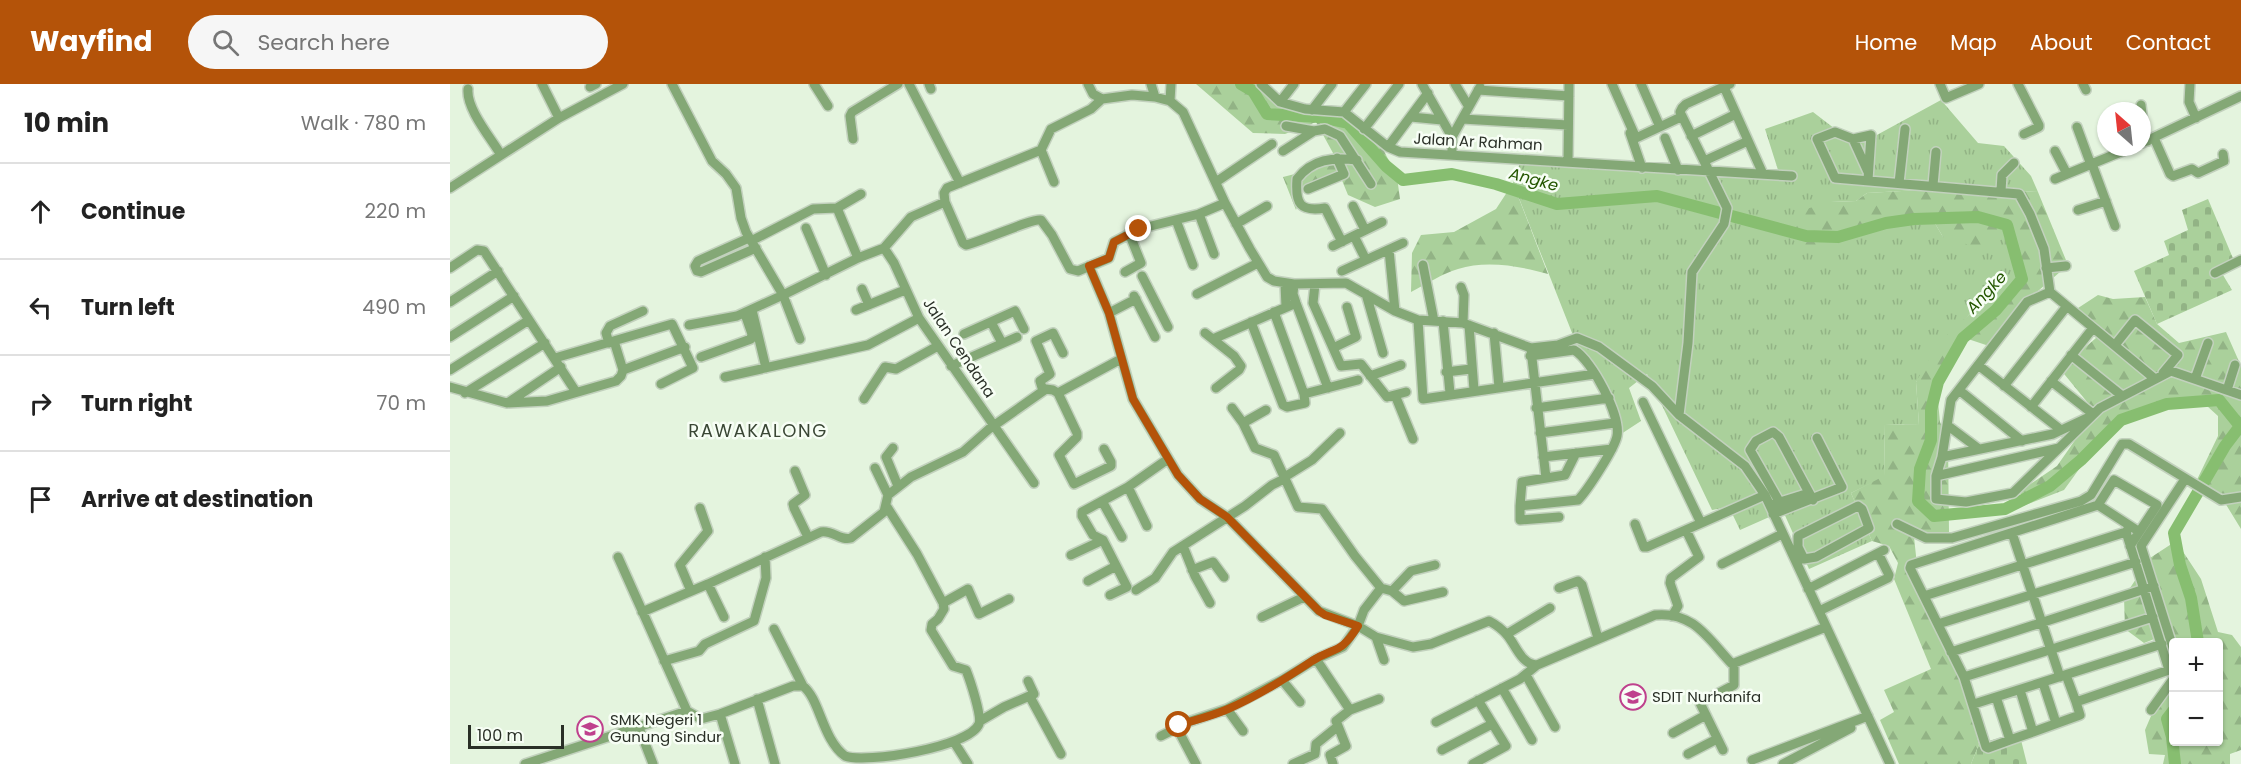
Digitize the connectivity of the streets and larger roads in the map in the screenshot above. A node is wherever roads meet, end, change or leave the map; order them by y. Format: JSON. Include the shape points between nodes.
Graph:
{"nodes":[{"id":1,"x":542,"y":84,"type":"edge"},
{"id":2,"x":622,"y":84,"type":"edge"},
{"id":3,"x":672,"y":84,"type":"edge"},
{"id":4,"x":814,"y":84,"type":"edge"},
{"id":5,"x":898,"y":84,"type":"edge"},
{"id":6,"x":909,"y":84,"type":"edge"},
{"id":7,"x":1151,"y":84,"type":"edge"},
{"id":8,"x":1171,"y":84,"type":"edge"},
{"id":9,"x":1262,"y":84,"type":"edge"},
{"id":10,"x":1294,"y":84,"type":"edge"},
{"id":11,"x":1332,"y":84,"type":"edge"},
{"id":12,"x":1366,"y":84,"type":"edge"},
{"id":13,"x":1399,"y":84,"type":"edge"},
{"id":14,"x":1422,"y":84,"type":"edge"},
{"id":15,"x":1455,"y":84,"type":"edge"},
{"id":16,"x":1569,"y":84,"type":"edge"},
{"id":17,"x":1610,"y":84,"type":"edge"},
{"id":18,"x":1641,"y":84,"type":"edge"},
{"id":19,"x":1940,"y":84,"type":"edge"},
{"id":20,"x":1979,"y":84,"type":"edge"},
{"id":21,"x":2018,"y":84,"type":"edge"},
{"id":22,"x":2190,"y":84,"type":"edge"},
{"id":23,"x":1092,"y":85,"type":"edge"},
{"id":24,"x":1727,"y":85,"type":"edge"},
{"id":25,"x":1480,"y":87,"type":"edge"},
{"id":26,"x":468,"y":88,"type":"dead end"},
{"id":27,"x":1428,"y":93,"type":"junction"},
{"id":28,"x":1569,"y":96,"type":"junction"},
{"id":29,"x":2241,"y":96,"type":"edge"},
{"id":30,"x":1155,"y":98,"type":"junction"},
{"id":31,"x":1102,"y":99,"type":"junction"},
{"id":32,"x":1170,"y":101,"type":"junction"},
{"id":33,"x":1280,"y":102,"type":"junction"},
{"id":34,"x":828,"y":106,"type":"dead end"},
{"id":35,"x":1468,"y":106,"type":"junction"},
{"id":36,"x":1312,"y":110,"type":"junction"},
{"id":37,"x":1344,"y":112,"type":"junction"},
{"id":38,"x":1736,"y":114,"type":"junction"},
{"id":39,"x":1411,"y":117,"type":"junction"},
{"id":40,"x":1681,"y":117,"type":"junction"},
{"id":41,"x":559,"y":118,"type":"junction"},
{"id":42,"x":2196,"y":118,"type":"junction"},
{"id":43,"x":1462,"y":119,"type":"junction"},
{"id":44,"x":1442,"y":120,"type":"junction"},
{"id":45,"x":1568,"y":125,"type":"junction"},
{"id":46,"x":1286,"y":126,"type":"dead end"},
{"id":47,"x":1660,"y":127,"type":"junction"},
{"id":48,"x":2077,"y":127,"type":"dead end"},
{"id":49,"x":1364,"y":129,"type":"junction"},
{"id":50,"x":1905,"y":129,"type":"dead end"},
{"id":51,"x":1314,"y":131,"type":"junction"},
{"id":52,"x":2024,"y":134,"type":"dead end"},
{"id":53,"x":1691,"y":136,"type":"junction"},
{"id":54,"x":1452,"y":137,"type":"junction"},
{"id":55,"x":1665,"y":138,"type":"dead end"},
{"id":56,"x":852,"y":139,"type":"dead end"},
{"id":57,"x":1853,"y":139,"type":"junction"},
{"id":58,"x":2151,"y":140,"type":"edge"},
{"id":59,"x":1748,"y":141,"type":"junction"},
{"id":60,"x":1272,"y":144,"type":"dead end"},
{"id":61,"x":2151,"y":146,"type":"edge"},
{"id":62,"x":1388,"y":147,"type":"junction"},
{"id":63,"x":1041,"y":150,"type":"junction"},
{"id":64,"x":1283,"y":151,"type":"dead end"},
{"id":65,"x":2055,"y":151,"type":"dead end"},
{"id":66,"x":1936,"y":152,"type":"dead end"},
{"id":67,"x":1452,"y":154,"type":"junction"},
{"id":68,"x":2223,"y":154,"type":"dead end"},
{"id":69,"x":501,"y":155,"type":"junction"},
{"id":70,"x":2111,"y":156,"type":"edge"},
{"id":71,"x":1337,"y":158,"type":"junction"},
{"id":72,"x":1357,"y":160,"type":"junction"},
{"id":73,"x":1704,"y":161,"type":"junction"},
{"id":74,"x":1568,"y":162,"type":"junction"},
{"id":75,"x":2014,"y":163,"type":"dead end"},
{"id":76,"x":2091,"y":164,"type":"junction"},
{"id":77,"x":1642,"y":168,"type":"junction"},
{"id":78,"x":1678,"y":170,"type":"junction"},
{"id":79,"x":1709,"y":171,"type":"junction"},
{"id":80,"x":1763,"y":174,"type":"junction"},
{"id":81,"x":2067,"y":174,"type":"junction"},
{"id":82,"x":1792,"y":176,"type":"dead end"},
{"id":83,"x":1868,"y":177,"type":"junction"},
{"id":84,"x":2055,"y":179,"type":"dead end"},
{"id":85,"x":1054,"y":182,"type":"dead end"},
{"id":86,"x":1216,"y":182,"type":"junction"},
{"id":87,"x":960,"y":183,"type":"junction"},
{"id":88,"x":1899,"y":183,"type":"junction"},
{"id":89,"x":1371,"y":184,"type":"dead end"},
{"id":90,"x":1933,"y":185,"type":"junction"},
{"id":91,"x":451,"y":187,"type":"edge"},
{"id":92,"x":1308,"y":189,"type":"dead end"},
{"id":93,"x":2001,"y":191,"type":"junction"},
{"id":94,"x":861,"y":194,"type":"dead end"},
{"id":95,"x":2106,"y":201,"type":"junction"},
{"id":96,"x":945,"y":202,"type":"junction"},
{"id":97,"x":1225,"y":203,"type":"junction"},
{"id":98,"x":1268,"y":206,"type":"dead end"},
{"id":99,"x":1353,"y":206,"type":"dead end"},
{"id":100,"x":837,"y":208,"type":"junction"},
{"id":101,"x":2078,"y":210,"type":"dead end"},
{"id":102,"x":1199,"y":214,"type":"junction"},
{"id":103,"x":1176,"y":220,"type":"junction"},
{"id":104,"x":1382,"y":222,"type":"dead end"},
{"id":105,"x":1236,"y":224,"type":"junction"},
{"id":106,"x":2115,"y":226,"type":"dead end"},
{"id":107,"x":806,"y":228,"type":"dead end"},
{"id":108,"x":1365,"y":230,"type":"junction"},
{"id":109,"x":1129,"y":233,"type":"junction"},
{"id":110,"x":1354,"y":236,"type":"junction"},
{"id":111,"x":752,"y":242,"type":"junction"},
{"id":112,"x":1403,"y":243,"type":"dead end"},
{"id":113,"x":884,"y":248,"type":"junction"},
{"id":114,"x":1389,"y":249,"type":"junction"},
{"id":115,"x":1214,"y":254,"type":"dead end"},
{"id":116,"x":858,"y":258,"type":"junction"},
{"id":117,"x":1366,"y":260,"type":"junction"},
{"id":118,"x":2241,"y":260,"type":"edge"},
{"id":119,"x":1258,"y":263,"type":"junction"},
{"id":120,"x":1193,"y":265,"type":"dead end"},
{"id":121,"x":1423,"y":265,"type":"dead end"},
{"id":122,"x":1089,"y":266,"type":"junction"},
{"id":123,"x":2066,"y":266,"type":"dead end"},
{"id":124,"x":450,"y":268,"type":"edge"},
{"id":125,"x":2046,"y":268,"type":"junction"},
{"id":126,"x":498,"y":271,"type":"junction"},
{"id":127,"x":1342,"y":271,"type":"dead end"},
{"id":128,"x":1125,"y":272,"type":"dead end"},
{"id":129,"x":2215,"y":273,"type":"dead end"},
{"id":130,"x":826,"y":275,"type":"junction"},
{"id":131,"x":1142,"y":276,"type":"dead end"},
{"id":132,"x":1290,"y":284,"type":"junction"},
{"id":133,"x":1315,"y":284,"type":"junction"},
{"id":134,"x":1461,"y":287,"type":"dead end"},
{"id":135,"x":862,"y":289,"type":"dead end"},
{"id":136,"x":905,"y":290,"type":"junction"},
{"id":137,"x":2050,"y":292,"type":"junction"},
{"id":138,"x":1197,"y":294,"type":"dead end"},
{"id":139,"x":1366,"y":294,"type":"junction"},
{"id":140,"x":783,"y":295,"type":"junction"},
{"id":141,"x":514,"y":296,"type":"junction"},
{"id":142,"x":450,"y":302,"type":"edge"},
{"id":143,"x":1296,"y":303,"type":"junction"},
{"id":144,"x":869,"y":304,"type":"junction"},
{"id":145,"x":2067,"y":306,"type":"junction"},
{"id":146,"x":1286,"y":307,"type":"junction"},
{"id":147,"x":1347,"y":307,"type":"dead end"},
{"id":148,"x":856,"y":310,"type":"dead end"},
{"id":149,"x":644,"y":311,"type":"dead end"},
{"id":150,"x":1395,"y":311,"type":"junction"},
{"id":151,"x":748,"y":312,"type":"junction"},
{"id":152,"x":1161,"y":312,"type":"junction"},
{"id":153,"x":1274,"y":312,"type":"junction"},
{"id":154,"x":1109,"y":313,"type":"junction"},
{"id":155,"x":919,"y":318,"type":"junction"},
{"id":156,"x":1146,"y":319,"type":"junction"},
{"id":157,"x":529,"y":320,"type":"junction"},
{"id":158,"x":1418,"y":320,"type":"junction"},
{"id":159,"x":1438,"y":321,"type":"junction"},
{"id":160,"x":991,"y":322,"type":"junction"},
{"id":161,"x":1251,"y":322,"type":"junction"},
{"id":162,"x":1466,"y":324,"type":"junction"},
{"id":163,"x":689,"y":325,"type":"dead end"},
{"id":164,"x":1168,"y":327,"type":"dead end"},
{"id":165,"x":2093,"y":327,"type":"junction"},
{"id":166,"x":1024,"y":329,"type":"dead end"},
{"id":167,"x":1228,"y":332,"type":"junction"},
{"id":168,"x":1494,"y":333,"type":"junction"},
{"id":169,"x":964,"y":334,"type":"dead end"},
{"id":170,"x":450,"y":337,"type":"edge"},
{"id":171,"x":1017,"y":337,"type":"dead end"},
{"id":172,"x":1155,"y":337,"type":"dead end"},
{"id":173,"x":800,"y":339,"type":"dead end"},
{"id":174,"x":611,"y":342,"type":"junction"},
{"id":175,"x":545,"y":343,"type":"junction"},
{"id":176,"x":1002,"y":343,"type":"junction"},
{"id":177,"x":2208,"y":343,"type":"dead end"},
{"id":178,"x":2115,"y":345,"type":"junction"},
{"id":179,"x":938,"y":346,"type":"junction"},
{"id":180,"x":685,"y":347,"type":"junction"},
{"id":181,"x":1333,"y":348,"type":"junction"},
{"id":182,"x":1531,"y":352,"type":"junction"},
{"id":183,"x":1063,"y":353,"type":"dead end"},
{"id":184,"x":1383,"y":353,"type":"dead end"},
{"id":185,"x":2072,"y":355,"type":"junction"},
{"id":186,"x":1234,"y":356,"type":"junction"},
{"id":187,"x":701,"y":357,"type":"dead end"},
{"id":188,"x":1121,"y":359,"type":"junction"},
{"id":189,"x":558,"y":363,"type":"junction"},
{"id":190,"x":1978,"y":365,"type":"junction"},
{"id":191,"x":2235,"y":365,"type":"dead end"},
{"id":192,"x":951,"y":366,"type":"junction"},
{"id":193,"x":1401,"y":366,"type":"dead end"},
{"id":194,"x":766,"y":368,"type":"junction"},
{"id":195,"x":1471,"y":369,"type":"junction"},
{"id":196,"x":450,"y":370,"type":"edge"},
{"id":197,"x":623,"y":370,"type":"junction"},
{"id":198,"x":1446,"y":372,"type":"junction"},
{"id":199,"x":1595,"y":374,"type":"junction"},
{"id":200,"x":1370,"y":376,"type":"junction"},
{"id":201,"x":726,"y":377,"type":"dead end"},
{"id":202,"x":2158,"y":377,"type":"junction"},
{"id":203,"x":2195,"y":379,"type":"junction"},
{"id":204,"x":1358,"y":380,"type":"dead end"},
{"id":205,"x":2051,"y":381,"type":"junction"},
{"id":206,"x":1533,"y":383,"type":"junction"},
{"id":207,"x":661,"y":384,"type":"dead end"},
{"id":208,"x":2004,"y":386,"type":"junction"},
{"id":209,"x":450,"y":387,"type":"edge"},
{"id":210,"x":1499,"y":387,"type":"junction"},
{"id":211,"x":1216,"y":388,"type":"dead end"},
{"id":212,"x":1328,"y":388,"type":"junction"},
{"id":213,"x":1474,"y":390,"type":"junction"},
{"id":214,"x":1959,"y":390,"type":"junction"},
{"id":215,"x":2227,"y":390,"type":"junction"},
{"id":216,"x":1043,"y":391,"type":"junction"},
{"id":217,"x":576,"y":392,"type":"junction"},
{"id":218,"x":1406,"y":392,"type":"dead end"},
{"id":219,"x":465,"y":393,"type":"junction"},
{"id":220,"x":1058,"y":393,"type":"junction"},
{"id":221,"x":1450,"y":393,"type":"junction"},
{"id":222,"x":1304,"y":394,"type":"junction"},
{"id":223,"x":2240,"y":394,"type":"edge"},
{"id":224,"x":1395,"y":395,"type":"junction"},
{"id":225,"x":2121,"y":395,"type":"junction"},
{"id":226,"x":1609,"y":398,"type":"junction"},
{"id":227,"x":864,"y":399,"type":"dead end"},
{"id":228,"x":1643,"y":402,"type":"dead end"},
{"id":229,"x":507,"y":403,"type":"junction"},
{"id":230,"x":2031,"y":406,"type":"junction"},
{"id":231,"x":1232,"y":408,"type":"dead end"},
{"id":232,"x":1536,"y":408,"type":"junction"},
{"id":233,"x":1266,"y":410,"type":"dead end"},
{"id":234,"x":1679,"y":416,"type":"junction"},
{"id":235,"x":2091,"y":416,"type":"junction"},
{"id":236,"x":1243,"y":423,"type":"junction"},
{"id":237,"x":1615,"y":423,"type":"junction"},
{"id":238,"x":1947,"y":425,"type":"junction"},
{"id":239,"x":994,"y":426,"type":"junction"},
{"id":240,"x":2061,"y":430,"type":"junction"},
{"id":241,"x":1340,"y":433,"type":"dead end"},
{"id":242,"x":1540,"y":433,"type":"junction"},
{"id":243,"x":1817,"y":438,"type":"dead end"},
{"id":244,"x":1413,"y":439,"type":"dead end"},
{"id":245,"x":2022,"y":441,"type":"junction"},
{"id":246,"x":893,"y":448,"type":"dead end"},
{"id":247,"x":2060,"y":448,"type":"junction"},
{"id":248,"x":1104,"y":449,"type":"dead end"},
{"id":249,"x":1612,"y":449,"type":"junction"},
{"id":250,"x":1980,"y":449,"type":"junction"},
{"id":251,"x":1576,"y":453,"type":"junction"},
{"id":252,"x":1543,"y":457,"type":"junction"},
{"id":253,"x":1942,"y":457,"type":"junction"},
{"id":254,"x":1168,"y":459,"type":"junction"},
{"id":255,"x":875,"y":468,"type":"dead end"},
{"id":256,"x":795,"y":471,"type":"dead end"},
{"id":257,"x":1936,"y":476,"type":"junction"},
{"id":258,"x":1546,"y":478,"type":"junction"},
{"id":259,"x":1284,"y":479,"type":"junction"},
{"id":260,"x":2185,"y":479,"type":"junction"},
{"id":261,"x":1035,"y":483,"type":"dead end"},
{"id":262,"x":898,"y":486,"type":"junction"},
{"id":263,"x":1128,"y":487,"type":"junction"},
{"id":264,"x":888,"y":495,"type":"junction"},
{"id":265,"x":1765,"y":495,"type":"junction"},
{"id":266,"x":1811,"y":497,"type":"junction"},
{"id":267,"x":2241,"y":497,"type":"edge"},
{"id":268,"x":1102,"y":501,"type":"junction"},
{"id":269,"x":1780,"y":503,"type":"junction"},
{"id":270,"x":2098,"y":505,"type":"junction"},
{"id":271,"x":1520,"y":506,"type":"junction"},
{"id":272,"x":887,"y":507,"type":"junction"},
{"id":273,"x":700,"y":508,"type":"dead end"},
{"id":274,"x":1771,"y":510,"type":"junction"},
{"id":275,"x":1227,"y":517,"type":"junction"},
{"id":276,"x":1559,"y":517,"type":"dead end"},
{"id":277,"x":1701,"y":523,"type":"junction"},
{"id":278,"x":1635,"y":524,"type":"dead end"},
{"id":279,"x":1898,"y":524,"type":"dead end"},
{"id":280,"x":1869,"y":525,"type":"joint"},
{"id":281,"x":1147,"y":526,"type":"dead end"},
{"id":282,"x":2128,"y":529,"type":"junction"},
{"id":283,"x":1686,"y":530,"type":"junction"},
{"id":284,"x":2140,"y":532,"type":"junction"},
{"id":285,"x":2012,"y":533,"type":"junction"},
{"id":286,"x":1782,"y":534,"type":"junction"},
{"id":287,"x":808,"y":537,"type":"junction"},
{"id":288,"x":1122,"y":537,"type":"dead end"},
{"id":289,"x":1103,"y":540,"type":"junction"},
{"id":290,"x":1183,"y":546,"type":"junction"},
{"id":291,"x":2130,"y":546,"type":"junction"},
{"id":292,"x":1071,"y":555,"type":"dead end"},
{"id":293,"x":618,"y":557,"type":"dead end"},
{"id":294,"x":765,"y":557,"type":"junction"},
{"id":295,"x":2136,"y":562,"type":"junction"},
{"id":296,"x":1722,"y":564,"type":"dead end"},
{"id":297,"x":2024,"y":564,"type":"junction"},
{"id":298,"x":1435,"y":565,"type":"dead end"},
{"id":299,"x":1116,"y":566,"type":"junction"},
{"id":300,"x":1192,"y":570,"type":"junction"},
{"id":301,"x":1224,"y":577,"type":"dead end"},
{"id":302,"x":1088,"y":581,"type":"dead end"},
{"id":303,"x":708,"y":584,"type":"junction"},
{"id":304,"x":2149,"y":587,"type":"junction"},
{"id":305,"x":1381,"y":588,"type":"junction"},
{"id":306,"x":1559,"y":588,"type":"dead end"},
{"id":307,"x":1808,"y":589,"type":"junction"},
{"id":308,"x":1136,"y":590,"type":"dead end"},
{"id":309,"x":691,"y":591,"type":"junction"},
{"id":310,"x":1392,"y":591,"type":"junction"},
{"id":311,"x":1443,"y":592,"type":"dead end"},
{"id":312,"x":2032,"y":594,"type":"junction"},
{"id":313,"x":1110,"y":595,"type":"dead end"},
{"id":314,"x":1924,"y":596,"type":"junction"},
{"id":315,"x":1304,"y":597,"type":"junction"},
{"id":316,"x":1009,"y":599,"type":"dead end"},
{"id":317,"x":943,"y":603,"type":"junction"},
{"id":318,"x":1210,"y":603,"type":"dead end"},
{"id":319,"x":1550,"y":608,"type":"dead end"},
{"id":320,"x":1819,"y":611,"type":"junction"},
{"id":321,"x":642,"y":612,"type":"junction"},
{"id":322,"x":1672,"y":616,"type":"junction"},
{"id":323,"x":724,"y":617,"type":"dead end"},
{"id":324,"x":1262,"y":617,"type":"dead end"},
{"id":325,"x":2153,"y":617,"type":"junction"},
{"id":326,"x":2042,"y":622,"type":"junction"},
{"id":327,"x":1938,"y":624,"type":"junction"},
{"id":328,"x":1358,"y":626,"type":"junction"},
{"id":329,"x":1826,"y":627,"type":"junction"},
{"id":330,"x":774,"y":629,"type":"dead end"},
{"id":331,"x":1507,"y":634,"type":"junction"},
{"id":332,"x":1376,"y":637,"type":"junction"},
{"id":333,"x":1598,"y":638,"type":"junction"},
{"id":334,"x":2169,"y":638,"type":"edge"},
{"id":335,"x":2162,"y":644,"type":"junction"},
{"id":336,"x":2050,"y":650,"type":"junction"},
{"id":337,"x":1951,"y":651,"type":"junction"},
{"id":338,"x":1316,"y":659,"type":"junction"},
{"id":339,"x":1384,"y":660,"type":"dead end"},
{"id":340,"x":664,"y":661,"type":"junction"},
{"id":341,"x":1734,"y":664,"type":"junction"},
{"id":342,"x":1537,"y":665,"type":"junction"},
{"id":343,"x":1526,"y":675,"type":"junction"},
{"id":344,"x":2063,"y":676,"type":"junction"},
{"id":345,"x":1964,"y":677,"type":"junction"},
{"id":346,"x":1282,"y":680,"type":"junction"},
{"id":347,"x":1028,"y":681,"type":"dead end"},
{"id":348,"x":2043,"y":683,"type":"junction"},
{"id":349,"x":2169,"y":685,"type":"edge"},
{"id":350,"x":803,"y":686,"type":"junction"},
{"id":351,"x":1502,"y":688,"type":"junction"},
{"id":352,"x":2020,"y":690,"type":"junction"},
{"id":353,"x":1030,"y":697,"type":"junction"},
{"id":354,"x":1996,"y":697,"type":"junction"},
{"id":355,"x":757,"y":699,"type":"junction"},
{"id":356,"x":1378,"y":699,"type":"dead end"},
{"id":357,"x":1478,"y":700,"type":"junction"},
{"id":358,"x":1300,"y":702,"type":"dead end"},
{"id":359,"x":2076,"y":702,"type":"junction"},
{"id":360,"x":1974,"y":704,"type":"junction"},
{"id":361,"x":1227,"y":709,"type":"junction"},
{"id":362,"x":1350,"y":710,"type":"junction"},
{"id":363,"x":2151,"y":710,"type":"dead end"},
{"id":364,"x":687,"y":711,"type":"junction"},
{"id":365,"x":720,"y":714,"type":"junction"},
{"id":366,"x":1706,"y":715,"type":"junction"},
{"id":367,"x":1869,"y":717,"type":"junction"},
{"id":368,"x":980,"y":721,"type":"junction"},
{"id":369,"x":1436,"y":722,"type":"dead end"},
{"id":370,"x":2056,"y":723,"type":"junction"},
{"id":371,"x":1492,"y":724,"type":"junction"},
{"id":372,"x":1337,"y":727,"type":"junction"},
{"id":373,"x":639,"y":728,"type":"junction"},
{"id":374,"x":1177,"y":728,"type":"junction"},
{"id":375,"x":1555,"y":728,"type":"dead end"},
{"id":376,"x":1243,"y":731,"type":"dead end"},
{"id":377,"x":2033,"y":732,"type":"junction"},
{"id":378,"x":1673,"y":733,"type":"dead end"},
{"id":379,"x":1161,"y":736,"type":"dead end"},
{"id":380,"x":1718,"y":739,"type":"junction"},
{"id":381,"x":1532,"y":740,"type":"dead end"},
{"id":382,"x":2010,"y":740,"type":"junction"},
{"id":383,"x":954,"y":742,"type":"junction"},
{"id":384,"x":1442,"y":750,"type":"dead end"},
{"id":385,"x":1723,"y":750,"type":"dead end"},
{"id":386,"x":1061,"y":754,"type":"dead end"},
{"id":387,"x":1688,"y":754,"type":"dead end"},
{"id":388,"x":1752,"y":760,"type":"dead end"},
{"id":389,"x":525,"y":764,"type":"edge"},
{"id":390,"x":653,"y":764,"type":"edge"},
{"id":391,"x":735,"y":764,"type":"edge"},
{"id":392,"x":775,"y":764,"type":"edge"},
{"id":393,"x":968,"y":764,"type":"edge"},
{"id":394,"x":1196,"y":764,"type":"edge"},
{"id":395,"x":1293,"y":764,"type":"edge"},
{"id":396,"x":1333,"y":764,"type":"edge"},
{"id":397,"x":1473,"y":764,"type":"edge"},
{"id":398,"x":1783,"y":764,"type":"edge"},
{"id":399,"x":1890,"y":764,"type":"edge"}],
"edges":[{"from":1,"to":41,"type":"street"},
{"from":2,"to":41,"type":"street"},
{"from":3,"to":111,"type":"street","via":[[712,161],[736,188],[741,218]]},
{"from":4,"to":34,"type":"street"},
{"from":5,"to":56,"type":"street","via":[[852,112]]},
{"from":6,"to":87,"type":"street"},
{"from":7,"to":30,"type":"street"},
{"from":8,"to":32,"type":"street"},
{"from":9,"to":33,"type":"street"},
{"from":10,"to":33,"type":"street"},
{"from":11,"to":36,"type":"street"},
{"from":12,"to":37,"type":"street"},
{"from":13,"to":49,"type":"street"},
{"from":14,"to":27,"type":"street"},
{"from":15,"to":35,"type":"street"},
{"from":16,"to":28,"type":"street"},
{"from":17,"to":47,"type":"street","via":[[1636,138]]},
{"from":17,"to":77,"type":"street"},
{"from":18,"to":47,"type":"street"},
{"from":19,"to":20,"type":"street","via":[[1946,98]]},
{"from":21,"to":52,"type":"street","via":[[2039,125]]},
{"from":22,"to":42,"type":"street","via":[[2189,102]]},
{"from":23,"to":31,"type":"street","via":[[1096,97]]},
{"from":24,"to":38,"type":"street"},
{"from":24,"to":40,"type":"street","via":[[1682,108]]},
{"from":25,"to":28,"type":"street"},
{"from":25,"to":35,"type":"street"},
{"from":26,"to":69,"type":"street","via":[[472,108]]},
{"from":27,"to":39,"type":"street"},
{"from":27,"to":44,"type":"street"},
{"from":28,"to":45,"type":"street"},
{"from":29,"to":42,"type":"street"},
{"from":30,"to":31,"type":"street","via":[[1132,95]]},
{"from":30,"to":32,"type":"street"},
{"from":31,"to":63,"type":"street","via":[[1091,109],[1051,129]]},
{"from":32,"to":86,"type":"street","via":[[1183,112]]},
{"from":33,"to":36,"type":"street"},
{"from":35,"to":43,"type":"street"},
{"from":36,"to":37,"type":"street"},
{"from":37,"to":49,"type":"street","name":"Jalan Ar Rahman"},
{"from":38,"to":53,"type":"street"},
{"from":38,"to":59,"type":"street"},
{"from":39,"to":44,"type":"street"},
{"from":39,"to":62,"type":"street"},
{"from":40,"to":47,"type":"street"},
{"from":40,"to":53,"type":"street"},
{"from":41,"to":69,"type":"street"},
{"from":42,"to":58,"type":"street"},
{"from":43,"to":45,"type":"street"},
{"from":43,"to":54,"type":"street"},
{"from":44,"to":54,"type":"street"},
{"from":45,"to":74,"type":"street"},
{"from":46,"to":51,"type":"street"},
{"from":48,"to":76,"type":"street"},
{"from":49,"to":62,"type":"street","name":"Jalan Ar Rahman"},
{"from":50,"to":88,"type":"street"},
{"from":51,"to":64,"type":"street"},
{"from":51,"to":72,"type":"street","via":[[1324,129],[1340,136]]},
{"from":53,"to":73,"type":"street"},
{"from":54,"to":67,"type":"street"},
{"from":55,"to":78,"type":"street"},
{"from":57,"to":83,"type":"street"},
{"from":57,"to":83,"type":"street","via":[[1871,135]]},
{"from":57,"to":83,"type":"street","via":[[1835,132],[1817,139],[1835,178]]},
{"from":59,"to":73,"type":"street"},
{"from":59,"to":80,"type":"street"},
{"from":60,"to":86,"type":"street"},
{"from":61,"to":68,"type":"street","via":[[2170,174],[2176,176],[2192,169],[2198,173],[2225,161]]},
{"from":62,"to":67,"type":"street","name":"Jalan Ar Rahman","via":[[1407,153]]},
{"from":63,"to":85,"type":"street"},
{"from":63,"to":87,"type":"street"},
{"from":65,"to":81,"type":"street"},
{"from":66,"to":90,"type":"street"},
{"from":67,"to":74,"type":"street","name":"Jalan Ar Rahman"},
{"from":69,"to":91,"type":"street"},
{"from":70,"to":76,"type":"street"},
{"from":71,"to":72,"type":"street"},
{"from":71,"to":92,"type":"street","via":[[1344,174]]},
{"from":71,"to":110,"type":"street","via":[[1323,160],[1302,172],[1296,191],[1304,209],[1325,208],[1338,244]]},
{"from":72,"to":89,"type":"street"},
{"from":73,"to":79,"type":"street"},
{"from":74,"to":77,"type":"street","name":"Jalan Ar Rahman"},
{"from":75,"to":93,"type":"street","via":[[2002,175]]},
{"from":76,"to":81,"type":"street"},
{"from":76,"to":95,"type":"street"},
{"from":77,"to":78,"type":"street","name":"Jalan Ar Rahman"},
{"from":78,"to":79,"type":"street","name":"Jalan Ar Rahman"},
{"from":79,"to":80,"type":"street","name":"Jalan Ar Rahman"},
{"from":79,"to":234,"type":"street","via":[[1726,203],[1727,213],[1724,224],[1692,272]]},
{"from":80,"to":82,"type":"street","name":"Jalan Ar Rahman"},
{"from":81,"to":84,"type":"street"},
{"from":83,"to":88,"type":"street"},
{"from":86,"to":97,"type":"street"},
{"from":87,"to":96,"type":"street","via":[[944,190]]},
{"from":88,"to":90,"type":"street"},
{"from":90,"to":93,"type":"street"},
{"from":93,"to":125,"type":"street","via":[[2019,194],[2044,249]]},
{"from":94,"to":100,"type":"street"},
{"from":95,"to":101,"type":"street"},
{"from":95,"to":106,"type":"street"},
{"from":96,"to":113,"type":"street","via":[[911,217]]},
{"from":96,"to":122,"type":"street","via":[[964,244],[1038,218],[1070,269],[1078,271]]},
{"from":97,"to":102,"type":"street"},
{"from":97,"to":105,"type":"street"},
{"from":98,"to":105,"type":"street"},
{"from":99,"to":108,"type":"street"},
{"from":100,"to":111,"type":"street","via":[[815,208]]},
{"from":100,"to":116,"type":"street"},
{"from":102,"to":103,"type":"street"},
{"from":102,"to":115,"type":"street"},
{"from":103,"to":109,"type":"street"},
{"from":103,"to":120,"type":"street"},
{"from":104,"to":108,"type":"street"},
{"from":105,"to":119,"type":"street"},
{"from":107,"to":130,"type":"street"},
{"from":108,"to":110,"type":"street"},
{"from":109,"to":122,"type":"street","via":[[1114,242],[1109,258]]},
{"from":109,"to":128,"type":"street","via":[[1141,263]]},
{"from":110,"to":117,"type":"street"},
{"from":111,"to":111,"type":"street","via":[[701,272],[697,271],[698,261]]},
{"from":111,"to":140,"type":"street"},
{"from":112,"to":114,"type":"street"},
{"from":113,"to":116,"type":"street"},
{"from":113,"to":136,"type":"street","name":"Jalan Cendana"},
{"from":114,"to":117,"type":"street"},
{"from":114,"to":150,"type":"street"},
{"from":116,"to":130,"type":"street"},
{"from":117,"to":127,"type":"street"},
{"from":118,"to":129,"type":"street"},
{"from":119,"to":132,"type":"street","via":[[1268,277]]},
{"from":119,"to":138,"type":"street"},
{"from":121,"to":159,"type":"street"},
{"from":122,"to":154,"type":"street"},
{"from":123,"to":125,"type":"street"},
{"from":124,"to":126,"type":"street","via":[[481,250]]},
{"from":125,"to":137,"type":"street"},
{"from":126,"to":141,"type":"street"},
{"from":126,"to":142,"type":"street"},
{"from":130,"to":140,"type":"street"},
{"from":131,"to":152,"type":"street"},
{"from":132,"to":133,"type":"street"},
{"from":132,"to":143,"type":"street"},
{"from":132,"to":146,"type":"street"},
{"from":133,"to":139,"type":"street","via":[[1346,283]]},
{"from":133,"to":181,"type":"street","via":[[1314,303]]},
{"from":134,"to":162,"type":"street"},
{"from":135,"to":144,"type":"street"},
{"from":136,"to":144,"type":"street"},
{"from":136,"to":155,"type":"street","name":"Jalan Cendana"},
{"from":137,"to":145,"type":"street"},
{"from":137,"to":190,"type":"street","via":[[2027,302]]},
{"from":139,"to":150,"type":"street"},
{"from":139,"to":184,"type":"street"},
{"from":140,"to":151,"type":"street"},
{"from":140,"to":173,"type":"street"},
{"from":141,"to":157,"type":"street"},
{"from":141,"to":170,"type":"street"},
{"from":143,"to":146,"type":"street"},
{"from":143,"to":212,"type":"street"},
{"from":144,"to":148,"type":"street"},
{"from":145,"to":165,"type":"street"},
{"from":145,"to":208,"type":"street"},
{"from":146,"to":153,"type":"street"},
{"from":147,"to":181,"type":"street","via":[[1356,337]]},
{"from":149,"to":174,"type":"street","via":[[610,326],[606,333]]},
{"from":150,"to":158,"type":"street"},
{"from":151,"to":163,"type":"street"},
{"from":151,"to":187,"type":"street","via":[[750,339]]},
{"from":151,"to":194,"type":"street"},
{"from":152,"to":156,"type":"street"},
{"from":152,"to":164,"type":"street"},
{"from":153,"to":161,"type":"street"},
{"from":153,"to":222,"type":"street"},
{"from":154,"to":156,"type":"street","via":[[1135,298]]},
{"from":154,"to":188,"type":"street"},
{"from":155,"to":179,"type":"street","name":"Jalan Cendana"},
{"from":155,"to":194,"type":"street","via":[[868,345]]},
{"from":156,"to":172,"type":"street"},
{"from":157,"to":175,"type":"street"},
{"from":157,"to":196,"type":"street"},
{"from":158,"to":159,"type":"street"},
{"from":158,"to":221,"type":"street","via":[[1423,399]]},
{"from":159,"to":162,"type":"street"},
{"from":159,"to":198,"type":"street"},
{"from":160,"to":166,"type":"street","via":[[1015,311]]},
{"from":160,"to":169,"type":"street"},
{"from":160,"to":176,"type":"street"},
{"from":161,"to":167,"type":"street"},
{"from":161,"to":222,"type":"street","via":[[1285,407],[1305,403]]},
{"from":162,"to":168,"type":"street"},
{"from":162,"to":195,"type":"street"},
{"from":165,"to":178,"type":"street"},
{"from":165,"to":185,"type":"street"},
{"from":167,"to":186,"type":"street"},
{"from":167,"to":186,"type":"street","via":[[1209,336]]},
{"from":168,"to":182,"type":"street"},
{"from":168,"to":210,"type":"street"},
{"from":171,"to":176,"type":"street"},
{"from":174,"to":180,"type":"street","via":[[672,324]]},
{"from":174,"to":189,"type":"street"},
{"from":174,"to":197,"type":"street"},
{"from":175,"to":189,"type":"street"},
{"from":175,"to":219,"type":"street"},
{"from":176,"to":192,"type":"street"},
{"from":177,"to":203,"type":"street"},
{"from":178,"to":202,"type":"street"},
{"from":178,"to":202,"type":"street","via":[[2135,320],[2178,355]]},
{"from":179,"to":192,"type":"street","name":"Jalan Cendana"},
{"from":179,"to":227,"type":"street","via":[[896,369],[885,368]]},
{"from":180,"to":197,"type":"street"},
{"from":180,"to":207,"type":"street","via":[[692,370]]},
{"from":181,"to":200,"type":"street","via":[[1341,366],[1360,363]]},
{"from":182,"to":199,"type":"street","via":[[1574,350]]},
{"from":182,"to":206,"type":"street"},
{"from":182,"to":234,"type":"street","via":[[1577,338],[1599,347],[1652,386]]},
{"from":183,"to":216,"type":"street","via":[[1053,333],[1036,341],[1050,374],[1040,381]]},
{"from":185,"to":205,"type":"street"},
{"from":185,"to":225,"type":"street"},
{"from":186,"to":211,"type":"street","via":[[1240,368]]},
{"from":188,"to":220,"type":"street"},
{"from":188,"to":254,"type":"street","via":[[1136,406]]},
{"from":189,"to":217,"type":"street"},
{"from":189,"to":229,"type":"street"},
{"from":190,"to":208,"type":"street"},
{"from":190,"to":214,"type":"street"},
{"from":191,"to":215,"type":"street"},
{"from":192,"to":239,"type":"street","name":"Jalan Cendana"},
{"from":193,"to":200,"type":"street"},
{"from":194,"to":201,"type":"street"},
{"from":195,"to":198,"type":"street"},
{"from":195,"to":213,"type":"street"},
{"from":197,"to":217,"type":"street","via":[[616,381]]},
{"from":198,"to":221,"type":"street"},
{"from":199,"to":206,"type":"street"},
{"from":199,"to":226,"type":"street"},
{"from":200,"to":224,"type":"street","via":[[1387,397]]},
{"from":202,"to":203,"type":"street","via":[[2171,371]]},
{"from":202,"to":225,"type":"street"},
{"from":203,"to":215,"type":"street"},
{"from":204,"to":212,"type":"street"},
{"from":205,"to":230,"type":"street"},
{"from":205,"to":235,"type":"street"},
{"from":206,"to":210,"type":"street"},
{"from":206,"to":232,"type":"street"},
{"from":208,"to":230,"type":"street"},
{"from":209,"to":219,"type":"street"},
{"from":210,"to":213,"type":"street"},
{"from":212,"to":222,"type":"street"},
{"from":213,"to":221,"type":"street"},
{"from":214,"to":238,"type":"street","via":[[1951,400]]},
{"from":214,"to":245,"type":"street"},
{"from":215,"to":223,"type":"street"},
{"from":216,"to":220,"type":"street","via":[[1048,388]]},
{"from":216,"to":239,"type":"street"},
{"from":217,"to":229,"type":"street","via":[[547,401]]},
{"from":218,"to":224,"type":"street"},
{"from":219,"to":229,"type":"street"},
{"from":220,"to":248,"type":"street","via":[[1077,433],[1059,455],[1074,484],[1111,466]]},
{"from":224,"to":244,"type":"street"},
{"from":225,"to":235,"type":"street"},
{"from":226,"to":232,"type":"street"},
{"from":226,"to":237,"type":"street"},
{"from":228,"to":277,"type":"street"},
{"from":230,"to":240,"type":"street"},
{"from":231,"to":236,"type":"street"},
{"from":232,"to":242,"type":"street"},
{"from":233,"to":236,"type":"street"},
{"from":234,"to":265,"type":"street","via":[[1745,466]]},
{"from":235,"to":240,"type":"street"},
{"from":235,"to":247,"type":"street"},
{"from":236,"to":259,"type":"street","via":[[1255,448],[1274,455]]},
{"from":237,"to":242,"type":"street"},
{"from":237,"to":249,"type":"street","via":[[1618,433]]},
{"from":238,"to":250,"type":"street"},
{"from":238,"to":253,"type":"street"},
{"from":239,"to":261,"type":"street","name":"Jalan Cendana"},
{"from":239,"to":262,"type":"street","via":[[963,453]]},
{"from":240,"to":245,"type":"street"},
{"from":241,"to":259,"type":"street","via":[[1312,460]]},
{"from":242,"to":252,"type":"street"},
{"from":243,"to":266,"type":"street","via":[[1842,486]]},
{"from":245,"to":250,"type":"street"},
{"from":246,"to":262,"type":"street","via":[[886,457]]},
{"from":247,"to":257,"type":"street"},
{"from":247,"to":257,"type":"street","via":[[2010,494],[1966,502],[1936,499]]},
{"from":249,"to":251,"type":"street"},
{"from":249,"to":271,"type":"street","via":[[1578,500]]},
{"from":250,"to":253,"type":"street"},
{"from":251,"to":252,"type":"street"},
{"from":251,"to":258,"type":"street","via":[[1565,475]]},
{"from":252,"to":258,"type":"street"},
{"from":253,"to":257,"type":"street"},
{"from":254,"to":263,"type":"street"},
{"from":254,"to":275,"type":"street","via":[[1188,488]]},
{"from":255,"to":264,"type":"street"},
{"from":256,"to":287,"type":"street","via":[[805,495],[793,506]]},
{"from":258,"to":271,"type":"street","via":[[1522,482]]},
{"from":259,"to":275,"type":"street"},
{"from":259,"to":305,"type":"street","via":[[1298,507],[1324,510]]},
{"from":260,"to":267,"type":"street","via":[[2221,500]]},
{"from":260,"to":279,"type":"street","via":[[2129,444],[2122,444],[2091,495],[2081,501],[1952,538],[1926,538]]},
{"from":260,"to":304,"type":"street","via":[[2142,546]]},
{"from":262,"to":264,"type":"street"},
{"from":263,"to":268,"type":"street"},
{"from":263,"to":281,"type":"street"},
{"from":264,"to":272,"type":"street"},
{"from":265,"to":274,"type":"street"},
{"from":265,"to":277,"type":"street"},
{"from":266,"to":269,"type":"street"},
{"from":266,"to":269,"type":"street","via":[[1779,437],[1772,432],[1752,444],[1750,452]]},
{"from":266,"to":274,"type":"street"},
{"from":268,"to":288,"type":"street"},
{"from":268,"to":289,"type":"street","via":[[1082,514],[1093,535]]},
{"from":269,"to":274,"type":"street"},
{"from":270,"to":282,"type":"street"},
{"from":270,"to":284,"type":"street","via":[[2114,480],[2157,505]]},
{"from":270,"to":285,"type":"street"},
{"from":271,"to":276,"type":"street","via":[[1520,520]]},
{"from":272,"to":287,"type":"street","via":[[851,538],[826,531]]},
{"from":272,"to":317,"type":"street"},
{"from":273,"to":309,"type":"street","via":[[708,531],[680,565]]},
{"from":274,"to":286,"type":"street"},
{"from":275,"to":290,"type":"street"},
{"from":275,"to":315,"type":"street"},
{"from":277,"to":283,"type":"street"},
{"from":278,"to":283,"type":"street","via":[[1645,548]]},
{"from":280,"to":280,"type":"street","via":[[1867,530],[1809,560],[1804,559],[1798,547],[1800,535],[1858,506]]},
{"from":282,"to":284,"type":"street"},
{"from":282,"to":291,"type":"street"},
{"from":282,"to":297,"type":"street"},
{"from":283,"to":322,"type":"street","via":[[1699,558],[1671,578],[1678,606]]},
{"from":284,"to":291,"type":"street"},
{"from":285,"to":297,"type":"street"},
{"from":285,"to":314,"type":"street","via":[[1911,565]]},
{"from":286,"to":296,"type":"street"},
{"from":286,"to":307,"type":"street"},
{"from":287,"to":294,"type":"street"},
{"from":289,"to":292,"type":"street"},
{"from":289,"to":299,"type":"street"},
{"from":290,"to":300,"type":"street"},
{"from":290,"to":308,"type":"street","via":[[1170,556],[1155,578]]},
{"from":291,"to":295,"type":"street"},
{"from":293,"to":321,"type":"street"},
{"from":294,"to":303,"type":"street"},
{"from":294,"to":340,"type":"street","via":[[766,578],[754,621],[705,644],[699,651]]},
{"from":295,"to":304,"type":"street"},
{"from":295,"to":312,"type":"street"},
{"from":297,"to":312,"type":"street"},
{"from":297,"to":314,"type":"street"},
{"from":298,"to":310,"type":"street","via":[[1411,571]]},
{"from":299,"to":302,"type":"street"},
{"from":299,"to":313,"type":"street","via":[[1127,587]]},
{"from":300,"to":301,"type":"street","via":[[1213,562]]},
{"from":300,"to":318,"type":"street"},
{"from":303,"to":309,"type":"street"},
{"from":303,"to":323,"type":"street"},
{"from":304,"to":325,"type":"street"},
{"from":304,"to":326,"type":"street"},
{"from":304,"to":334,"type":"street"},
{"from":305,"to":310,"type":"street"},
{"from":305,"to":328,"type":"street","via":[[1364,610]]},
{"from":306,"to":333,"type":"street","via":[[1580,582]]},
{"from":307,"to":320,"type":"street"},
{"from":307,"to":320,"type":"street","via":[[1881,551],[1888,578]]},
{"from":309,"to":321,"type":"street"},
{"from":310,"to":311,"type":"street","via":[[1404,601]]},
{"from":312,"to":326,"type":"street"},
{"from":312,"to":327,"type":"street"},
{"from":314,"to":327,"type":"street"},
{"from":315,"to":324,"type":"street"},
{"from":315,"to":328,"type":"street","via":[[1325,615]]},
{"from":316,"to":317,"type":"street","via":[[979,614],[968,589]]},
{"from":317,"to":368,"type":"street","via":[[944,609],[931,630],[953,666],[966,670]]},
{"from":319,"to":331,"type":"street"},
{"from":320,"to":329,"type":"street"},
{"from":321,"to":340,"type":"street"},
{"from":322,"to":333,"type":"street","via":[[1655,615]]},
{"from":322,"to":341,"type":"street","via":[[1697,625]]},
{"from":325,"to":335,"type":"street"},
{"from":325,"to":336,"type":"street"},
{"from":326,"to":336,"type":"street"},
{"from":326,"to":337,"type":"street"},
{"from":327,"to":337,"type":"street"},
{"from":328,"to":332,"type":"street"},
{"from":328,"to":338,"type":"street","via":[[1343,647]]},
{"from":329,"to":341,"type":"street"},
{"from":329,"to":367,"type":"street"},
{"from":330,"to":350,"type":"street"},
{"from":331,"to":332,"type":"street","via":[[1489,621],[1419,646]]},
{"from":331,"to":342,"type":"street","via":[[1525,661]]},
{"from":332,"to":339,"type":"street"},
{"from":333,"to":342,"type":"street"},
{"from":335,"to":344,"type":"street"},
{"from":335,"to":359,"type":"street","via":[[2167,673]]},
{"from":336,"to":344,"type":"street"},
{"from":336,"to":345,"type":"street"},
{"from":337,"to":345,"type":"street"},
{"from":338,"to":346,"type":"street"},
{"from":338,"to":362,"type":"street"},
{"from":340,"to":364,"type":"street"},
{"from":341,"to":366,"type":"street","via":[[1734,685],[1700,703]]},
{"from":342,"to":343,"type":"street"},
{"from":343,"to":351,"type":"street"},
{"from":343,"to":375,"type":"street"},
{"from":344,"to":348,"type":"street"},
{"from":344,"to":359,"type":"street"},
{"from":345,"to":360,"type":"street"},
{"from":346,"to":358,"type":"street"},
{"from":346,"to":361,"type":"street"},
{"from":347,"to":353,"type":"street","via":[[1035,693]]},
{"from":348,"to":352,"type":"street"},
{"from":348,"to":370,"type":"street"},
{"from":349,"to":363,"type":"street"},
{"from":350,"to":355,"type":"street"},
{"from":350,"to":383,"type":"street","via":[[838,749],[857,762],[922,753]]},
{"from":351,"to":357,"type":"street"},
{"from":351,"to":381,"type":"street"},
{"from":352,"to":354,"type":"street"},
{"from":352,"to":377,"type":"street"},
{"from":353,"to":368,"type":"street"},
{"from":353,"to":386,"type":"street"},
{"from":354,"to":360,"type":"street"},
{"from":354,"to":382,"type":"street"},
{"from":355,"to":365,"type":"street"},
{"from":355,"to":392,"type":"street"},
{"from":356,"to":362,"type":"street"},
{"from":357,"to":369,"type":"street"},
{"from":357,"to":371,"type":"street"},
{"from":359,"to":370,"type":"street","via":[[2080,715]]},
{"from":360,"to":382,"type":"street","via":[[1986,747]]},
{"from":361,"to":374,"type":"street"},
{"from":361,"to":376,"type":"street"},
{"from":362,"to":372,"type":"street","via":[[1336,721]]},
{"from":364,"to":365,"type":"street","via":[[701,719]]},
{"from":364,"to":373,"type":"street"},
{"from":365,"to":391,"type":"street"},
{"from":366,"to":378,"type":"street"},
{"from":366,"to":380,"type":"street"},
{"from":367,"to":388,"type":"street"},
{"from":367,"to":398,"type":"street"},
{"from":367,"to":399,"type":"street"},
{"from":368,"to":383,"type":"street","via":[[974,731]]},
{"from":370,"to":377,"type":"street"},
{"from":371,"to":384,"type":"street"},
{"from":371,"to":397,"type":"street","via":[[1506,746]]},
{"from":372,"to":395,"type":"street","via":[[1316,744],[1316,754]]},
{"from":372,"to":396,"type":"street","via":[[1346,746],[1330,755]]},
{"from":373,"to":389,"type":"street"},
{"from":373,"to":390,"type":"street"},
{"from":374,"to":379,"type":"street"},
{"from":374,"to":394,"type":"street"},
{"from":377,"to":382,"type":"street"},
{"from":380,"to":385,"type":"street"},
{"from":380,"to":387,"type":"street"},
{"from":383,"to":393,"type":"street"}]}
